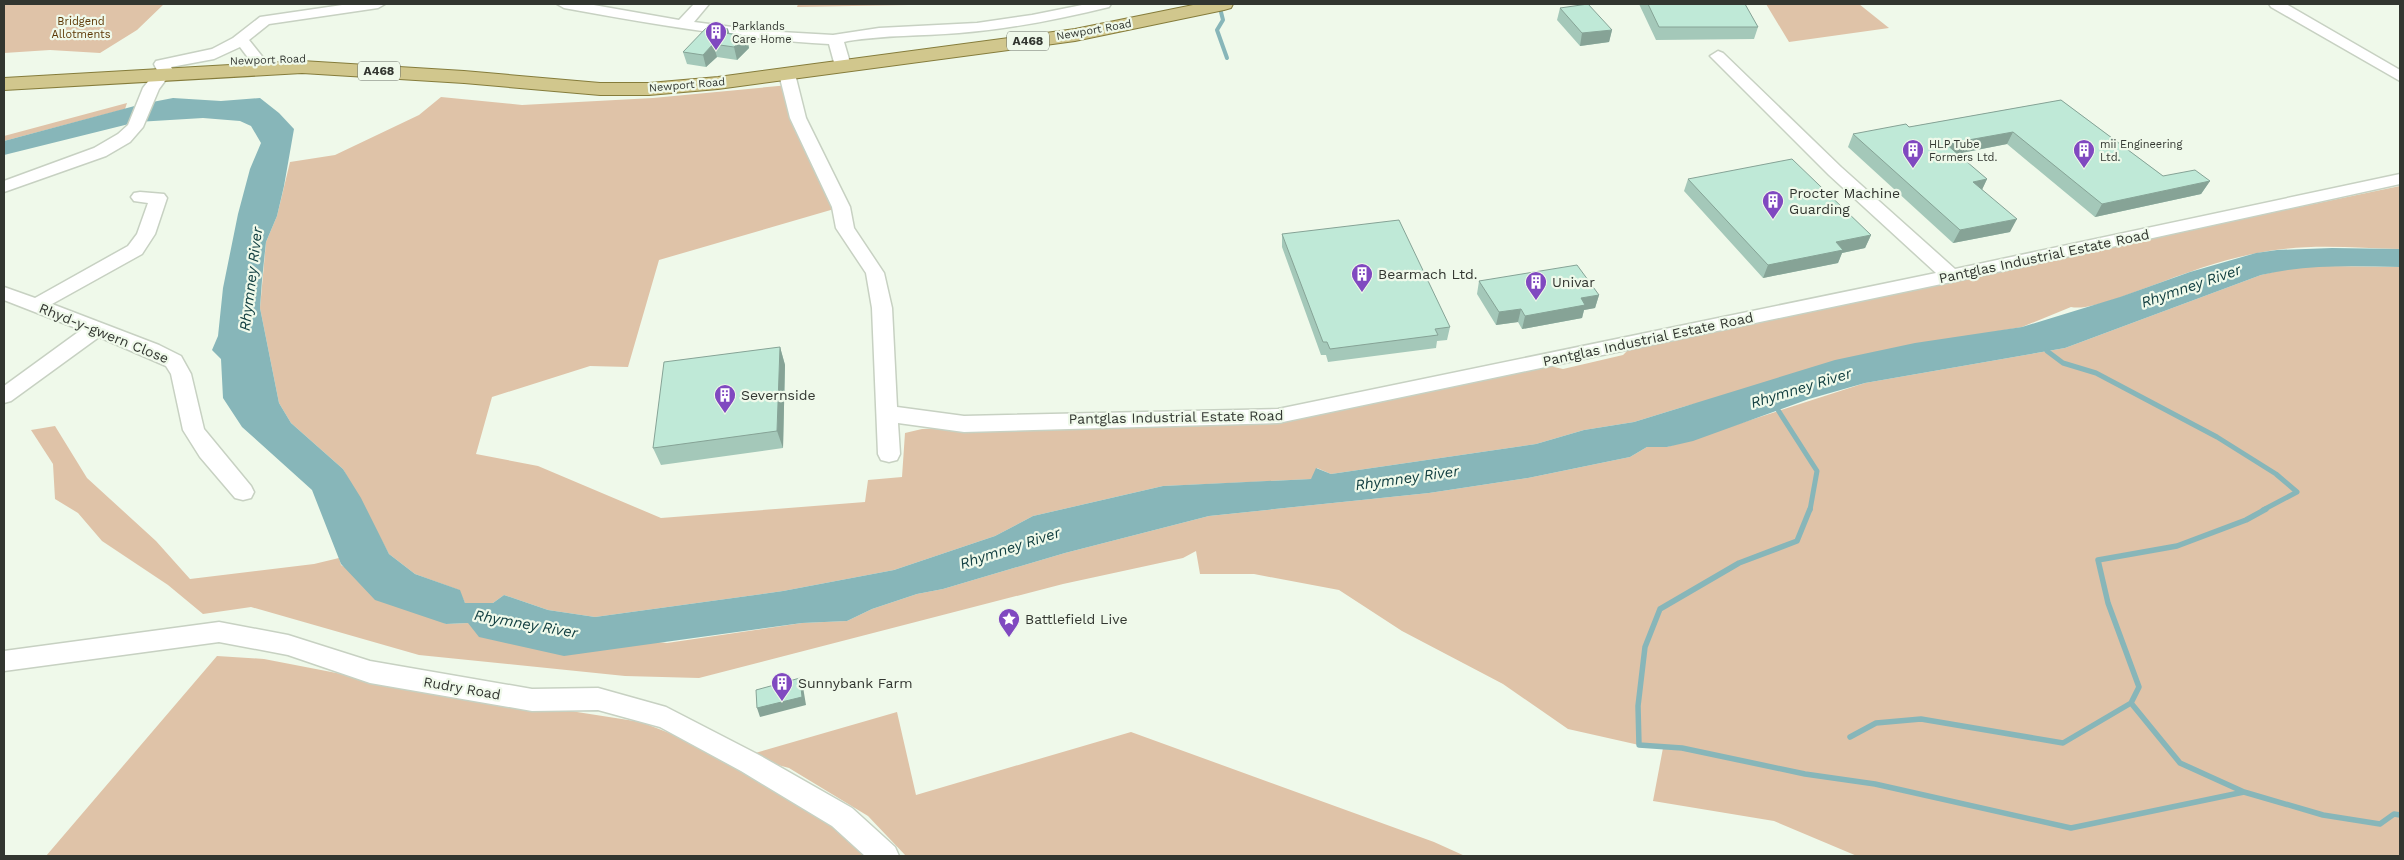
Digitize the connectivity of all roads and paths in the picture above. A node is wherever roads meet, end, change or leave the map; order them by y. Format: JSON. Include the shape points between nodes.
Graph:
{"nodes":[{"id":1,"x":265,"y":4,"type":"edge"},
{"id":2,"x":378,"y":4,"type":"edge"},
{"id":3,"x":564,"y":4,"type":"edge"},
{"id":4,"x":702,"y":4,"type":"edge"},
{"id":5,"x":1104,"y":4,"type":"edge"},
{"id":6,"x":1224,"y":4,"type":"edge"},
{"id":7,"x":2276,"y":4,"type":"edge"},
{"id":8,"x":265,"y":20,"type":"junction"},
{"id":9,"x":683,"y":25,"type":"junction"},
{"id":10,"x":833,"y":40,"type":"junction"},
{"id":11,"x":231,"y":56,"type":"junction"},
{"id":12,"x":1718,"y":56,"type":"dead end"},
{"id":13,"x":843,"y":66,"type":"junction"},
{"id":14,"x":162,"y":70,"type":"junction"},
{"id":15,"x":787,"y":74,"type":"junction"},
{"id":16,"x":4,"y":76,"type":"edge"},
{"id":17,"x":2400,"y":76,"type":"edge"},
{"id":18,"x":532,"y":82,"type":"junction"},
{"id":19,"x":4,"y":84,"type":"edge"},
{"id":20,"x":2400,"y":179,"type":"edge"},
{"id":21,"x":4,"y":187,"type":"edge"},
{"id":22,"x":174,"y":188,"type":"dead end"},
{"id":23,"x":1951,"y":276,"type":"junction"},
{"id":24,"x":4,"y":293,"type":"edge"},
{"id":25,"x":37,"y":306,"type":"junction"},
{"id":26,"x":96,"y":329,"type":"junction"},
{"id":27,"x":4,"y":396,"type":"edge"},
{"id":28,"x":887,"y":413,"type":"junction"},
{"id":29,"x":889,"y":454,"type":"dead end"},
{"id":30,"x":243,"y":492,"type":"dead end"},
{"id":31,"x":4,"y":661,"type":"edge"},
{"id":32,"x":885,"y":856,"type":"edge"}],
"edges":[{"from":1,"to":8,"type":"street","via":[[260,14]]},
{"from":2,"to":8,"type":"street"},
{"from":3,"to":9,"type":"street","name":"Newport Road"},
{"from":4,"to":9,"type":"street"},
{"from":5,"to":10,"type":"street","name":"Newport Road","via":[[1051,18]]},
{"from":6,"to":13,"type":"main road","name":"Newport Road","number":"A468","via":[[1075,35]]},
{"from":7,"to":17,"type":"street"},
{"from":8,"to":11,"type":"street","name":"Newport Road","via":[[253,27]]},
{"from":9,"to":10,"type":"street","name":"Newport Road","via":[[776,38]]},
{"from":10,"to":13,"type":"street"},
{"from":11,"to":14,"type":"main road","name":"Newport Road","number":"A468"},
{"from":11,"to":14,"type":"street","via":[[205,57]]},
{"from":11,"to":18,"type":"main road","name":"Newport Road","number":"A468","via":[[327,68]]},
{"from":11,"to":18,"type":"main road","name":"Newport Road","via":[[257,60],[399,62]]},
{"from":12,"to":23,"type":"street","via":[[1835,171]]},
{"from":13,"to":15,"type":"main road","name":"Newport Road","number":"A468"},
{"from":14,"to":16,"type":"main road","name":"Newport Road"},
{"from":14,"to":19,"type":"main road","name":"Newport Road","number":"A468"},
{"from":14,"to":21,"type":"street","via":[[142,104],[137,122],[124,138],[106,150]]},
{"from":15,"to":18,"type":"main road","name":"Newport Road","number":"A468","via":[[634,90]]},
{"from":15,"to":28,"type":"street","via":[[798,118],[841,207],[845,228],[875,273],[882,308]]},
{"from":20,"to":23,"type":"street","name":"Pantglas Industrial Estate Road"},
{"from":22,"to":25,"type":"street","via":[[149,197],[146,234],[135,250]]},
{"from":23,"to":28,"type":"street","name":"Pantglas Industrial Estate Road","via":[[1278,416],[964,424]]},
{"from":24,"to":25,"type":"street","name":"Rhyd-y-gwern Close"},
{"from":25,"to":26,"type":"street","name":"Rhyd-y-gwern Close"},
{"from":26,"to":27,"type":"street"},
{"from":26,"to":30,"type":"street","name":"Rhyd-y-gwern Close","via":[[174,361],[181,374],[194,430],[208,452]]},
{"from":28,"to":29,"type":"street"},
{"from":31,"to":32,"type":"street","name":"Rudry Road","via":[[219,632],[288,645],[370,672],[532,700],[598,699],[666,718],[842,818]]}]}
